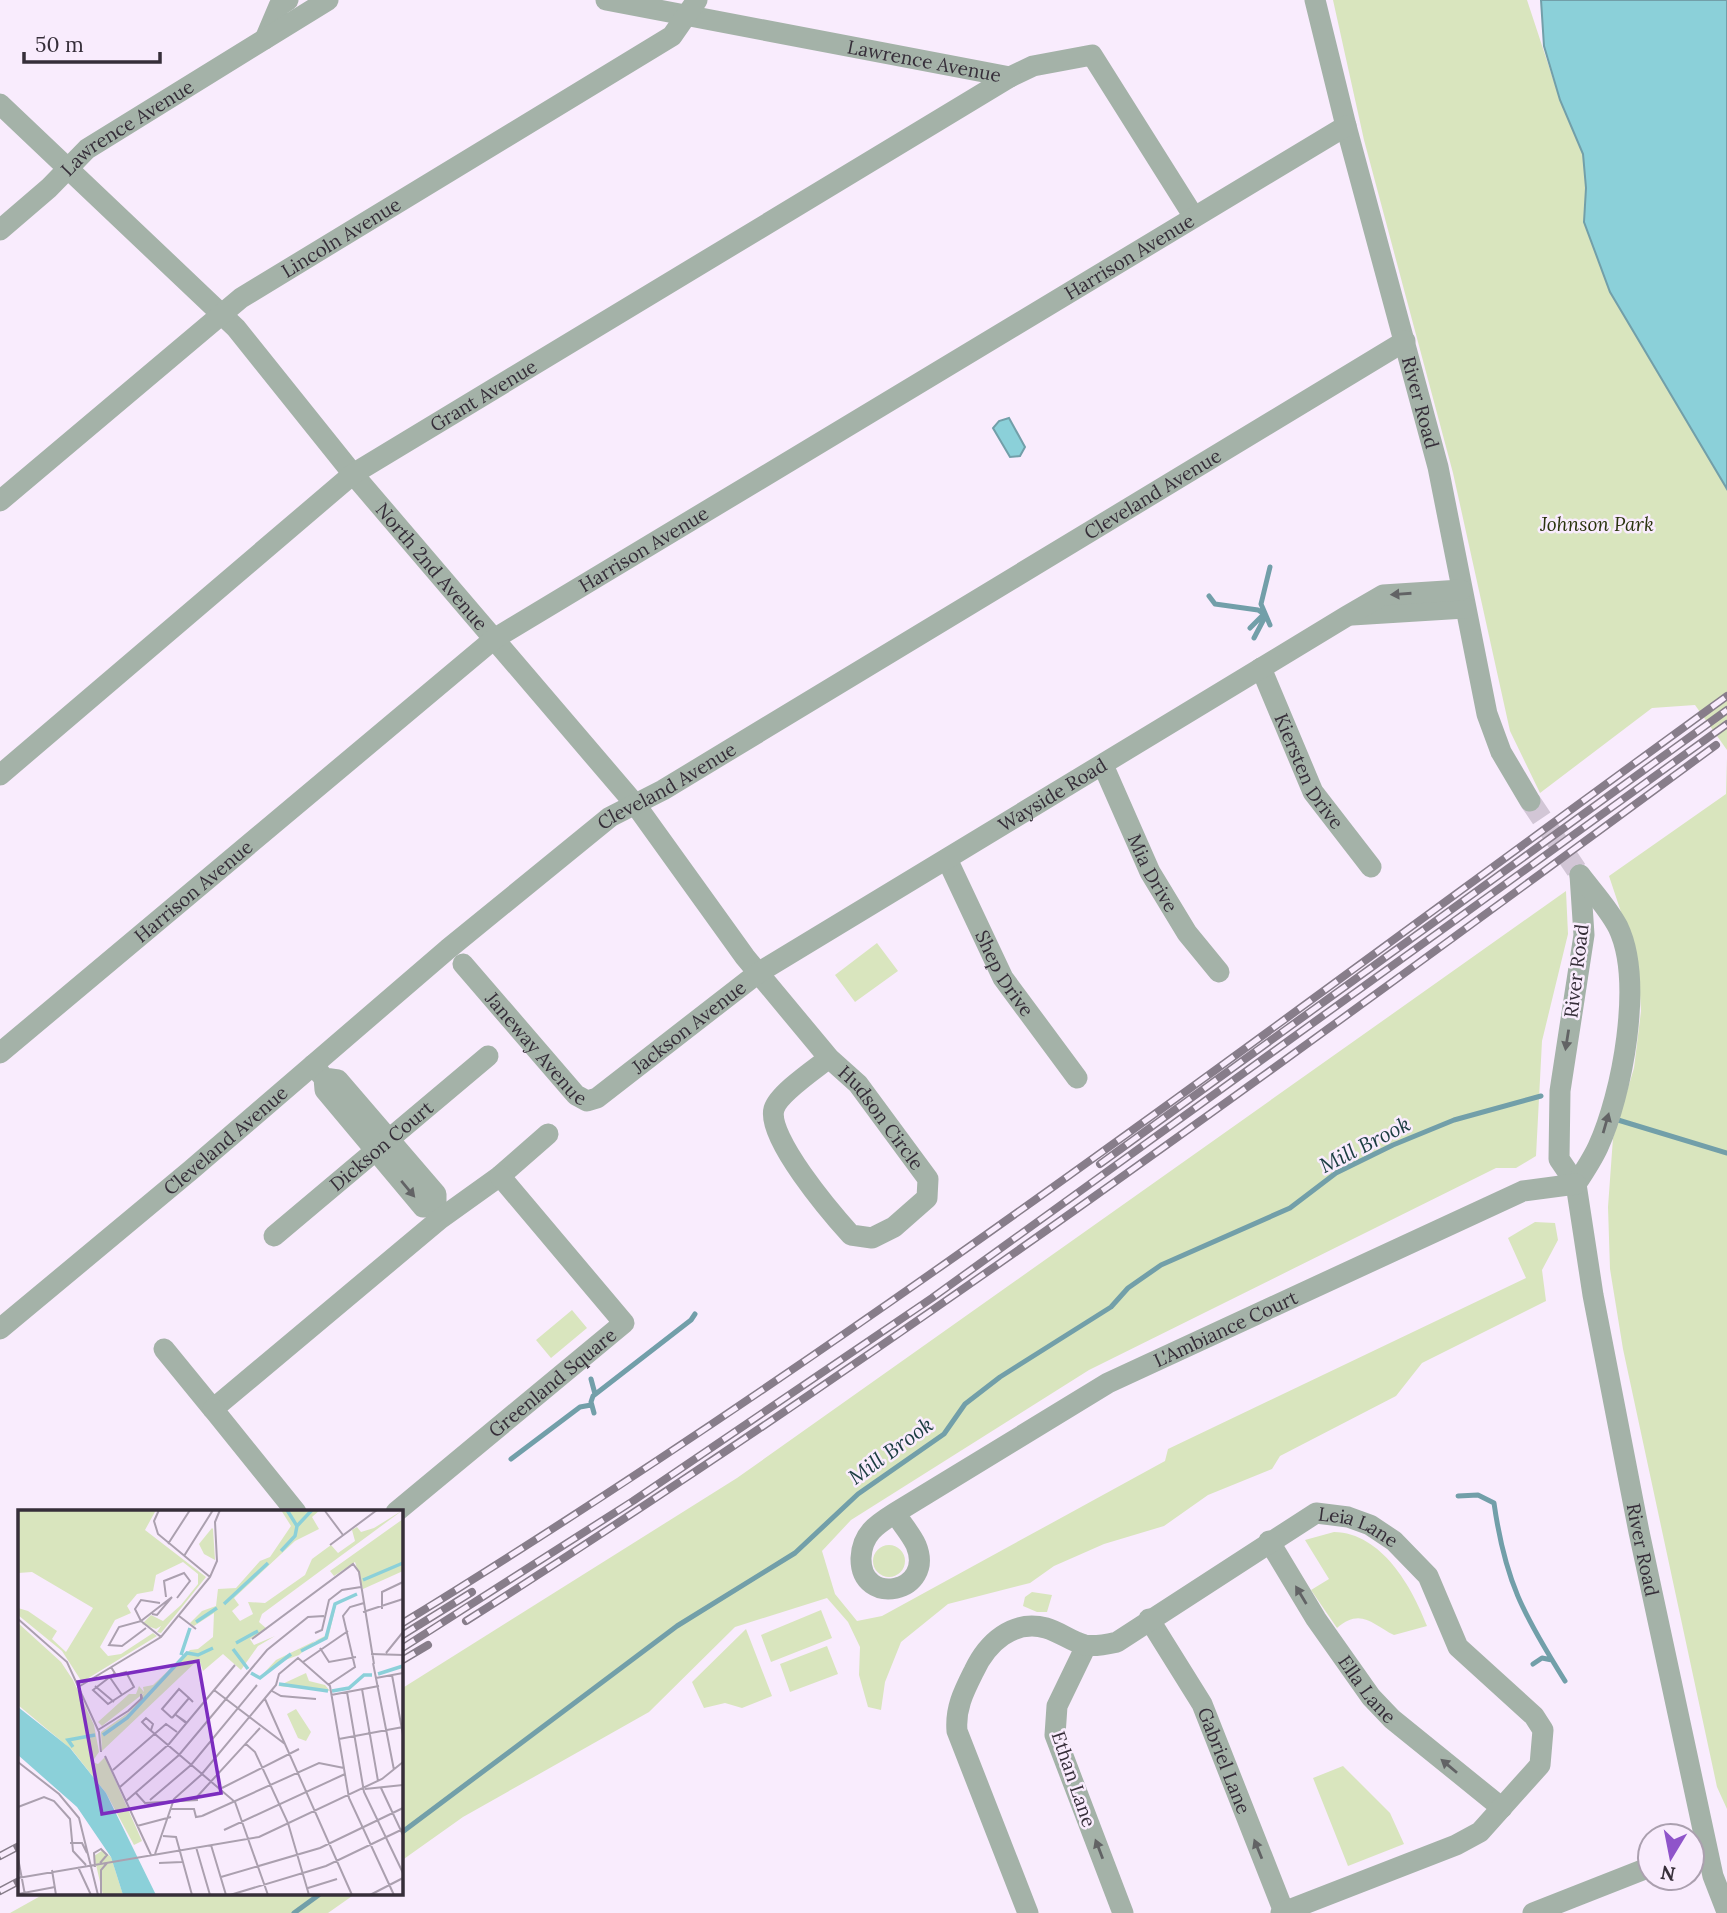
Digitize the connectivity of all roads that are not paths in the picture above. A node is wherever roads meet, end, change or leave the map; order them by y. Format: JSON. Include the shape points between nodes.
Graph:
{"nodes":[{"id":1,"x":288,"y":0,"type":"edge"},
{"id":2,"x":328,"y":0,"type":"edge"},
{"id":3,"x":606,"y":0,"type":"edge"},
{"id":4,"x":1315,"y":0,"type":"edge"},
{"id":5,"x":692,"y":8,"type":"edge"},
{"id":6,"x":265,"y":39,"type":"junction"},
{"id":7,"x":1010,"y":77,"type":"junction"},
{"id":8,"x":0,"y":104,"type":"edge"},
{"id":9,"x":1346,"y":126,"type":"junction"},
{"id":10,"x":69,"y":168,"type":"junction"},
{"id":11,"x":1194,"y":217,"type":"junction"},
{"id":12,"x":0,"y":230,"type":"edge"},
{"id":13,"x":221,"y":315,"type":"junction"},
{"id":14,"x":1405,"y":341,"type":"junction"},
{"id":15,"x":354,"y":474,"type":"junction"},
{"id":16,"x":0,"y":501,"type":"edge"},
{"id":17,"x":1463,"y":599,"type":"junction"},
{"id":18,"x":494,"y":639,"type":"junction"},
{"id":19,"x":1261,"y":668,"type":"junction"},
{"id":20,"x":1103,"y":765,"type":"junction"},
{"id":21,"x":0,"y":775,"type":"edge"},
{"id":22,"x":1530,"y":801,"type":"tunnel mouth"},
{"id":23,"x":635,"y":804,"type":"junction"},
{"id":24,"x":947,"y":859,"type":"junction"},
{"id":25,"x":1371,"y":867,"type":"dead end"},
{"id":26,"x":463,"y":964,"type":"dead end"},
{"id":27,"x":1219,"y":972,"type":"dead end"},
{"id":28,"x":758,"y":973,"type":"junction"},
{"id":29,"x":0,"y":1053,"type":"edge"},
{"id":30,"x":488,"y":1056,"type":"dead end"},
{"id":31,"x":829,"y":1058,"type":"junction"},
{"id":32,"x":319,"y":1071,"type":"junction"},
{"id":33,"x":1077,"y":1078,"type":"dead end"},
{"id":34,"x":620,"y":1083,"type":"joint"},
{"id":35,"x":548,"y":1134,"type":"dead end"},
{"id":36,"x":382,"y":1143,"type":"junction"},
{"id":37,"x":500,"y":1176,"type":"junction"},
{"id":38,"x":1576,"y":1184,"type":"junction"},
{"id":39,"x":440,"y":1210,"type":"junction"},
{"id":40,"x":274,"y":1236,"type":"dead end"},
{"id":41,"x":0,"y":1329,"type":"edge"},
{"id":42,"x":164,"y":1349,"type":"dead end"},
{"id":43,"x":213,"y":1409,"type":"junction"},
{"id":44,"x":294,"y":1510,"type":"edge"},
{"id":45,"x":398,"y":1510,"type":"edge"},
{"id":46,"x":895,"y":1513,"type":"dead end"},
{"id":47,"x":1269,"y":1541,"type":"junction"},
{"id":48,"x":1149,"y":1619,"type":"junction"},
{"id":49,"x":1086,"y":1646,"type":"junction"},
{"id":50,"x":1502,"y":1808,"type":"junction"},
{"id":51,"x":1694,"y":1822,"type":"edge"},
{"id":52,"x":1706,"y":1862,"type":"edge"},
{"id":53,"x":1636,"y":1873,"type":"edge"},
{"id":54,"x":1282,"y":1912,"type":"edge"},
{"id":55,"x":1727,"y":1912,"type":"edge"},
{"id":56,"x":1028,"y":1913,"type":"edge"},
{"id":57,"x":1123,"y":1913,"type":"edge"},
{"id":58,"x":1533,"y":1913,"type":"edge"}],
"edges":[{"from":1,"to":6,"type":"street","via":[[279,6]]},
{"from":2,"to":6,"type":"street","name":"Lawrence Avenue"},
{"from":3,"to":5,"type":"street","name":"Lawrence Avenue"},
{"from":4,"to":9,"type":"street","name":"River Road"},
{"from":5,"to":7,"type":"street","name":"Lawrence Avenue"},
{"from":5,"to":13,"type":"street","name":"Lincoln Avenue","via":[[672,36],[241,298]]},
{"from":6,"to":10,"type":"street","name":"Lawrence Avenue","via":[[87,149]]},
{"from":7,"to":11,"type":"street","name":"Lawrence Avenue","via":[[1033,66],[1092,55]]},
{"from":7,"to":15,"type":"street","name":"Grant Avenue"},
{"from":8,"to":10,"type":"street","name":"North 2nd Avenue"},
{"from":9,"to":11,"type":"street","name":"Harrison Avenue"},
{"from":9,"to":14,"type":"street","name":"River Road"},
{"from":10,"to":12,"type":"street","name":"Lawrence Avenue"},
{"from":10,"to":13,"type":"street","name":"North 2nd Avenue"},
{"from":11,"to":18,"type":"street","name":"Harrison Avenue"},
{"from":13,"to":15,"type":"street","name":"North 2nd Avenue"},
{"from":13,"to":16,"type":"street","name":"Lincoln Avenue"},
{"from":14,"to":17,"type":"street","name":"River Road","via":[[1438,467]]},
{"from":14,"to":23,"type":"street","name":"Cleveland Avenue"},
{"from":15,"to":18,"type":"street","name":"North 2nd Avenue"},
{"from":15,"to":21,"type":"street","name":"Grant Avenue"},
{"from":17,"to":19,"type":"street","name":"Wayside Road","via":[[1383,595]]},
{"from":17,"to":22,"type":"street","name":"River Road","via":[[1487,714],[1501,752]]},
{"from":18,"to":23,"type":"street","name":"North 2nd Avenue"},
{"from":18,"to":29,"type":"street","name":"Harrison Avenue"},
{"from":19,"to":20,"type":"street","name":"Wayside Road"},
{"from":19,"to":25,"type":"street","name":"Kiersten Drive","via":[[1313,792]]},
{"from":20,"to":24,"type":"street","name":"Wayside Road"},
{"from":20,"to":27,"type":"street","name":"Mia Drive","via":[[1150,872],[1187,933]]},
{"from":23,"to":28,"type":"street","name":"North 2nd Avenue"},
{"from":23,"to":32,"type":"street","name":"Cleveland Avenue","via":[[610,817],[448,948]]},
{"from":24,"to":28,"type":"street","name":"Wayside Road"},
{"from":24,"to":33,"type":"street","name":"Shep Drive","via":[[1003,978]]},
{"from":26,"to":34,"type":"street","name":"Janeway Avenue","via":[[576,1095],[587,1101]]},
{"from":28,"to":31,"type":"street","name":"North 2nd Avenue"},
{"from":28,"to":34,"type":"street","name":"Jackson Avenue"},
{"from":30,"to":36,"type":"street","name":"Dickson Court"},
{"from":31,"to":31,"type":"street","name":"Hudson Circle","via":[[778,1100],[773,1111],[777,1138],[851,1235],[872,1238],[894,1227],[927,1198],[928,1179],[858,1084]]},
{"from":32,"to":36,"type":"street","via":[[325,1090]]},
{"from":32,"to":41,"type":"street","name":"Cleveland Avenue"},
{"from":35,"to":37,"type":"street"},
{"from":36,"to":39,"type":"street","via":[[424,1207]]},
{"from":36,"to":40,"type":"street","name":"Dickson Court"},
{"from":37,"to":39,"type":"street"},
{"from":37,"to":45,"type":"street","name":"Greenland Square","via":[[624,1323]]},
{"from":38,"to":38,"type":"street","name":"River Road","one_way":true,"via":[[1598,1148],[1619,1080],[1630,988],[1619,929],[1580,875],[1584,935],[1559,1116],[1559,1160]]},
{"from":38,"to":46,"type":"street","name":"L'Ambiance Court","via":[[1523,1191],[1108,1383]]},
{"from":38,"to":51,"type":"street","name":"River Road","via":[[1593,1295]]},
{"from":39,"to":43,"type":"street"},
{"from":42,"to":43,"type":"street"},
{"from":43,"to":44,"type":"street"},
{"from":47,"to":48,"type":"street","name":"Leia Lane"},
{"from":50,"to":47,"type":"street","name":"Ella Lane","one_way":true,"via":[[1371,1697]]},
{"from":47,"to":50,"type":"street","name":"Leia Lane","via":[[1316,1513],[1348,1517],[1394,1541],[1427,1576],[1458,1647],[1534,1716],[1543,1730],[1540,1765]]},
{"from":48,"to":49,"type":"street","name":"Leia Lane","via":[[1117,1642]]},
{"from":54,"to":48,"type":"street","name":"Gabriel Lane","one_way":true,"via":[[1202,1704]]},
{"from":49,"to":56,"type":"street","via":[[1046,1628],[1014,1629],[996,1639],[981,1657],[959,1702],[957,1731]]},
{"from":57,"to":49,"type":"street","name":"Ethan Lane","one_way":true,"via":[[1055,1735],[1057,1706]]},
{"from":50,"to":54,"type":"street","name":"Leia Lane","via":[[1480,1832],[1457,1845]]},
{"from":52,"to":55,"type":"street","name":"River Road"},
{"from":53,"to":58,"type":"street"}]}
